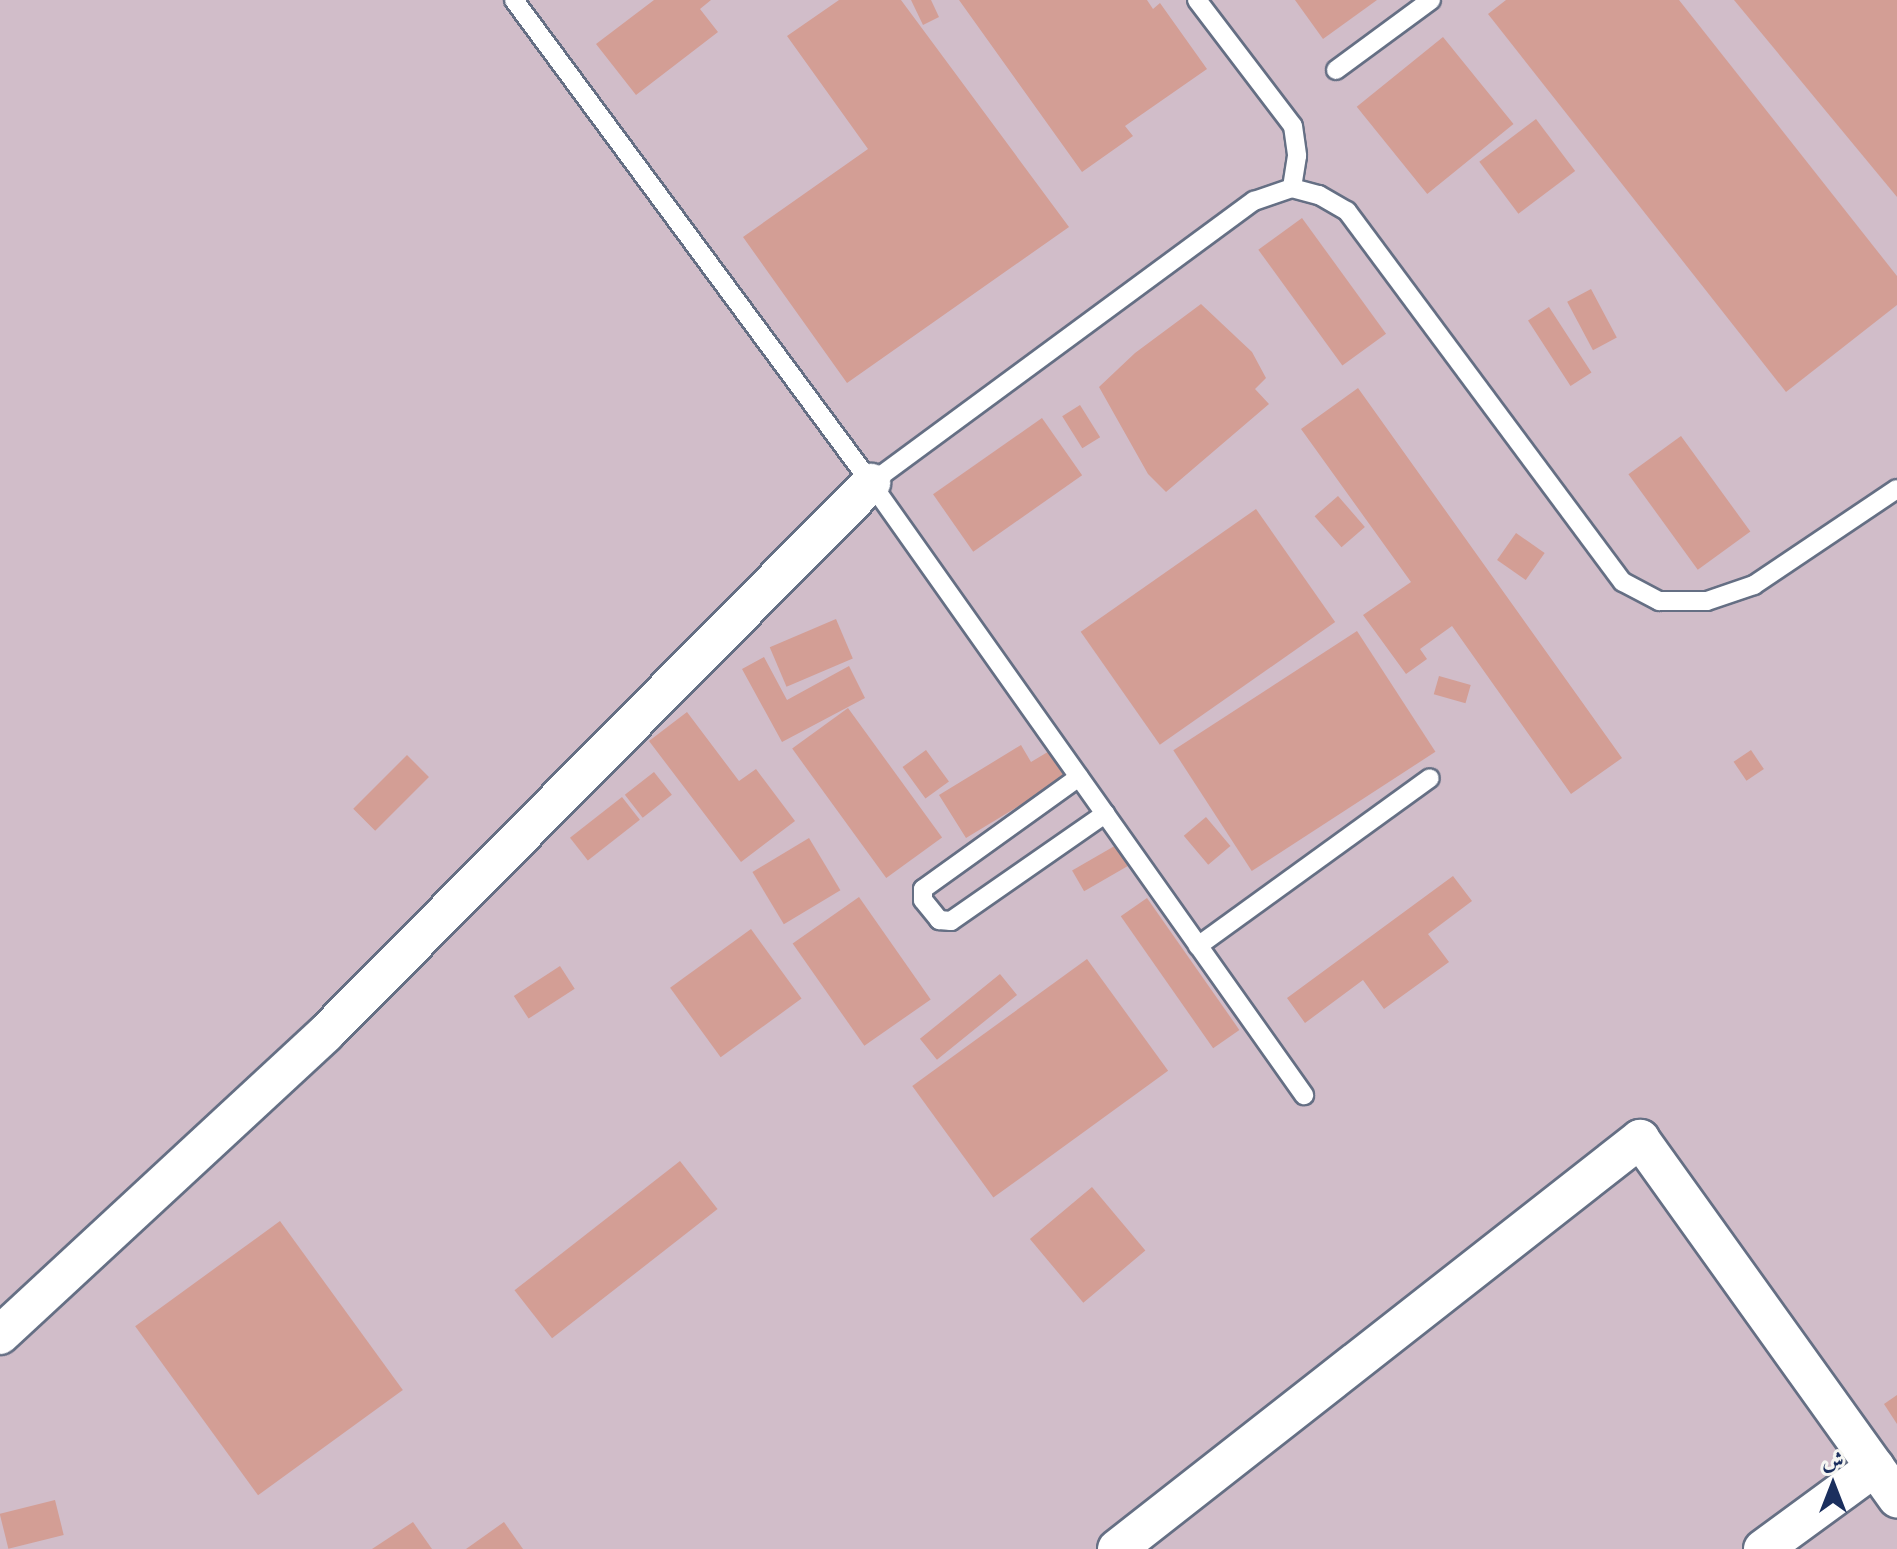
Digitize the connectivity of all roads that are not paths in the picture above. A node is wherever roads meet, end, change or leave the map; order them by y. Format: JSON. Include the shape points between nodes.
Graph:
{"nodes":[{"id":1,"x":514,"y":0,"type":"edge"},
{"id":2,"x":1197,"y":0,"type":"edge"},
{"id":3,"x":1431,"y":0,"type":"edge"},
{"id":4,"x":1336,"y":70,"type":"dead end"},
{"id":5,"x":1292,"y":188,"type":"junction"},
{"id":6,"x":871,"y":483,"type":"junction"},
{"id":7,"x":1897,"y":489,"type":"edge"},
{"id":8,"x":1079,"y":777,"type":"junction"},
{"id":9,"x":1430,"y":778,"type":"dead end"},
{"id":10,"x":1105,"y":814,"type":"junction"},
{"id":11,"x":1198,"y":946,"type":"junction"},
{"id":12,"x":1304,"y":1095,"type":"dead end"},
{"id":13,"x":0,"y":1335,"type":"edge"},
{"id":14,"x":1875,"y":1467,"type":"junction"},
{"id":15,"x":1897,"y":1498,"type":"edge"},
{"id":16,"x":1117,"y":1549,"type":"edge"},
{"id":17,"x":1763,"y":1549,"type":"edge"}],
"edges":[{"from":1,"to":6,"type":"lane"},
{"from":2,"to":5,"type":"lane","via":[[1293,126],[1297,156]]},
{"from":3,"to":4,"type":"lane"},
{"from":5,"to":6,"type":"lane","via":[[1254,201]]},
{"from":5,"to":7,"type":"lane","via":[[1347,211],[1623,582],[1659,601],[1707,601],[1754,585]]},
{"from":6,"to":8,"type":"lane"},
{"from":6,"to":13,"type":"street","via":[[325,1034]]},
{"from":8,"to":10,"type":"lane"},
{"from":8,"to":10,"type":"lane","via":[[923,889],[923,900],[939,920],[951,921]]},
{"from":9,"to":11,"type":"lane"},
{"from":10,"to":11,"type":"lane"},
{"from":11,"to":12,"type":"lane"},
{"from":14,"to":15,"type":"street"},
{"from":14,"to":16,"type":"street","via":[[1640,1139]]},
{"from":14,"to":17,"type":"street"}]}
